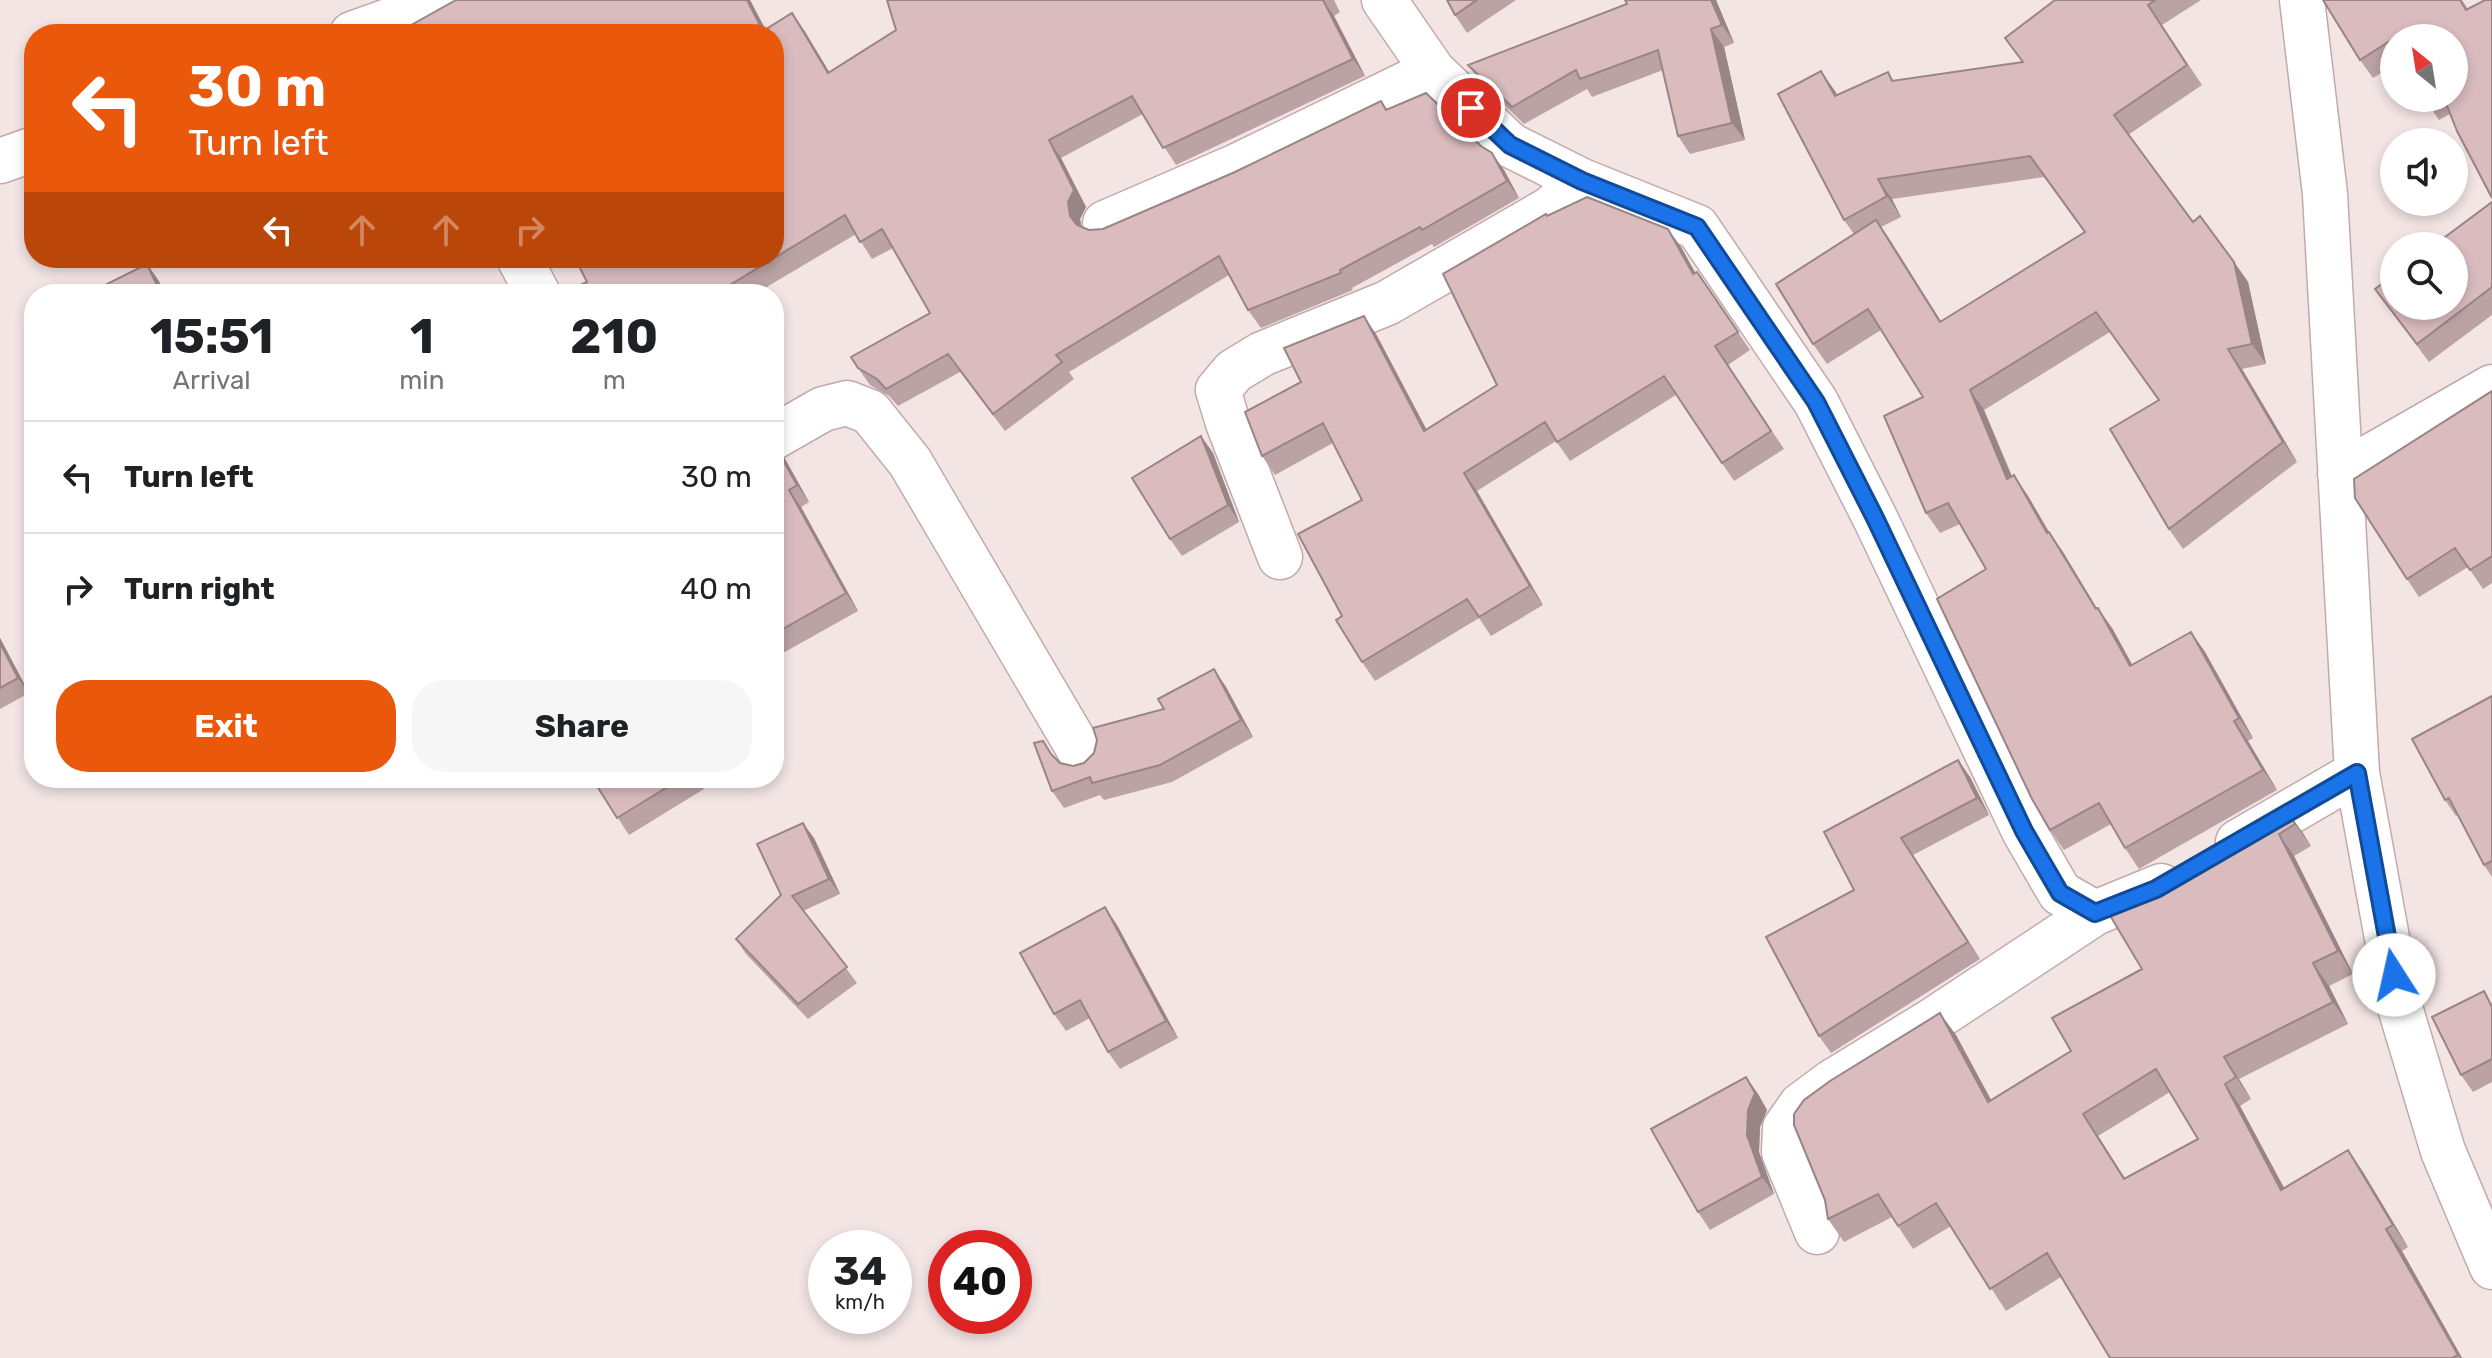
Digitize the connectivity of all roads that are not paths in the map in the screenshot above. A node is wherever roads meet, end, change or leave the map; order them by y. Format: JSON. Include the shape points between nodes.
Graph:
{"nodes":[{"id":1,"x":447,"y":0,"type":"edge"},
{"id":2,"x":1384,"y":0,"type":"edge"},
{"id":3,"x":2302,"y":0,"type":"edge"},
{"id":4,"x":402,"y":24,"type":"edge"},
{"id":5,"x":1433,"y":71,"type":"junction"},
{"id":6,"x":24,"y":153,"type":"edge"},
{"id":7,"x":0,"y":161,"type":"edge"},
{"id":8,"x":1582,"y":181,"type":"junction"},
{"id":9,"x":1105,"y":223,"type":"dead end"},
{"id":10,"x":2492,"y":387,"type":"edge"},
{"id":11,"x":784,"y":431,"type":"edge"},
{"id":12,"x":2340,"y":474,"type":"junction"},
{"id":13,"x":1280,"y":557,"type":"dead end"},
{"id":14,"x":1084,"y":758,"type":"edge"},
{"id":15,"x":2357,"y":773,"type":"junction"},
{"id":16,"x":2095,"y":913,"type":"junction"},
{"id":17,"x":1817,"y":1232,"type":"dead end"},
{"id":18,"x":2492,"y":1267,"type":"edge"}],
"edges":[{"from":1,"to":4,"type":"street"},
{"from":2,"to":5,"type":"street"},
{"from":3,"to":12,"type":"street","via":[[2325,194]]},
{"from":5,"to":8,"type":"street","via":[[1510,145]]},
{"from":5,"to":9,"type":"street"},
{"from":6,"to":7,"type":"street"},
{"from":8,"to":13,"type":"street","via":[[1550,209],[1387,303],[1262,354],[1234,371],[1218,390]]},
{"from":8,"to":16,"type":"street","via":[[1697,227],[1816,402],[2024,831],[2060,893]]},
{"from":10,"to":12,"type":"street"},
{"from":11,"to":14,"type":"street","via":[[823,409],[847,403],[870,412],[910,462]]},
{"from":12,"to":15,"type":"street"},
{"from":15,"to":16,"type":"street","via":[[2156,889]]},
{"from":15,"to":18,"type":"street","via":[[2399,1004],[2443,1151]]},
{"from":16,"to":17,"type":"street","via":[[1801,1105],[1785,1128],[1784,1152]]}]}
